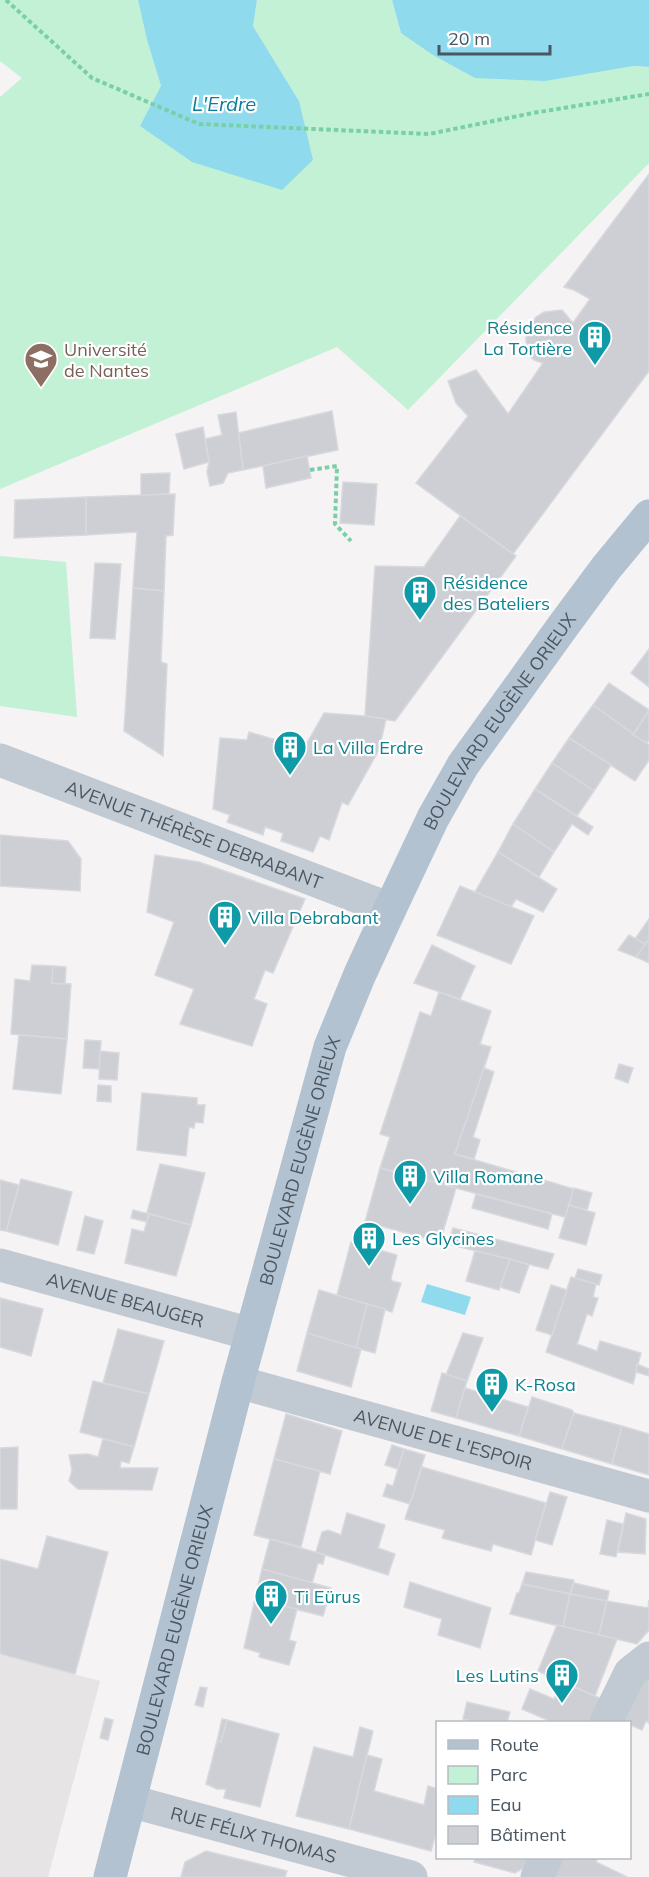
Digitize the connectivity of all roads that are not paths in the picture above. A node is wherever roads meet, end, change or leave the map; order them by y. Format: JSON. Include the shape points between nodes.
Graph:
{"nodes":[{"id":1,"x":649,"y":516,"type":"edge"},
{"id":2,"x":0,"y":760,"type":"edge"},
{"id":3,"x":390,"y":909,"type":"junction"},
{"id":4,"x":0,"y":1265,"type":"edge"},
{"id":5,"x":251,"y":1334,"type":"junction"},
{"id":6,"x":238,"y":1382,"type":"junction"},
{"id":7,"x":649,"y":1496,"type":"edge"},
{"id":8,"x":649,"y":1658,"type":"edge"},
{"id":9,"x":606,"y":1721,"type":"edge"},
{"id":10,"x":130,"y":1801,"type":"junction"},
{"id":11,"x":545,"y":1859,"type":"edge"},
{"id":12,"x":110,"y":1877,"type":"edge"},
{"id":13,"x":411,"y":1877,"type":"edge"},
{"id":14,"x":537,"y":1877,"type":"edge"}],
"edges":[{"from":1,"to":3,"type":"main road","name":"BOULEVARD EUGÈNE ORIEUX","via":[[575,610],[463,765]]},
{"from":2,"to":3,"type":"street","name":"AVENUE THÉRÈSE DEBRABANT"},
{"from":3,"to":5,"type":"main road","name":"BOULEVARD EUGÈNE ORIEUX","via":[[330,1047]]},
{"from":4,"to":5,"type":"street","name":"AVENUE BEAUGER"},
{"from":5,"to":6,"type":"main road","name":"BOULEVARD EUGÈNE ORIEUX"},
{"from":6,"to":7,"type":"street","name":"AVENUE DE L'ESPOIR"},
{"from":6,"to":10,"type":"main road","name":"BOULEVARD EUGÈNE ORIEUX"},
{"from":8,"to":9,"type":"street","via":[[630,1673]]},
{"from":10,"to":12,"type":"main road","name":"BOULEVARD EUGÈNE ORIEUX"},
{"from":10,"to":13,"type":"street","name":"RUE FÉLIX THOMAS"},
{"from":11,"to":14,"type":"street"}]}
